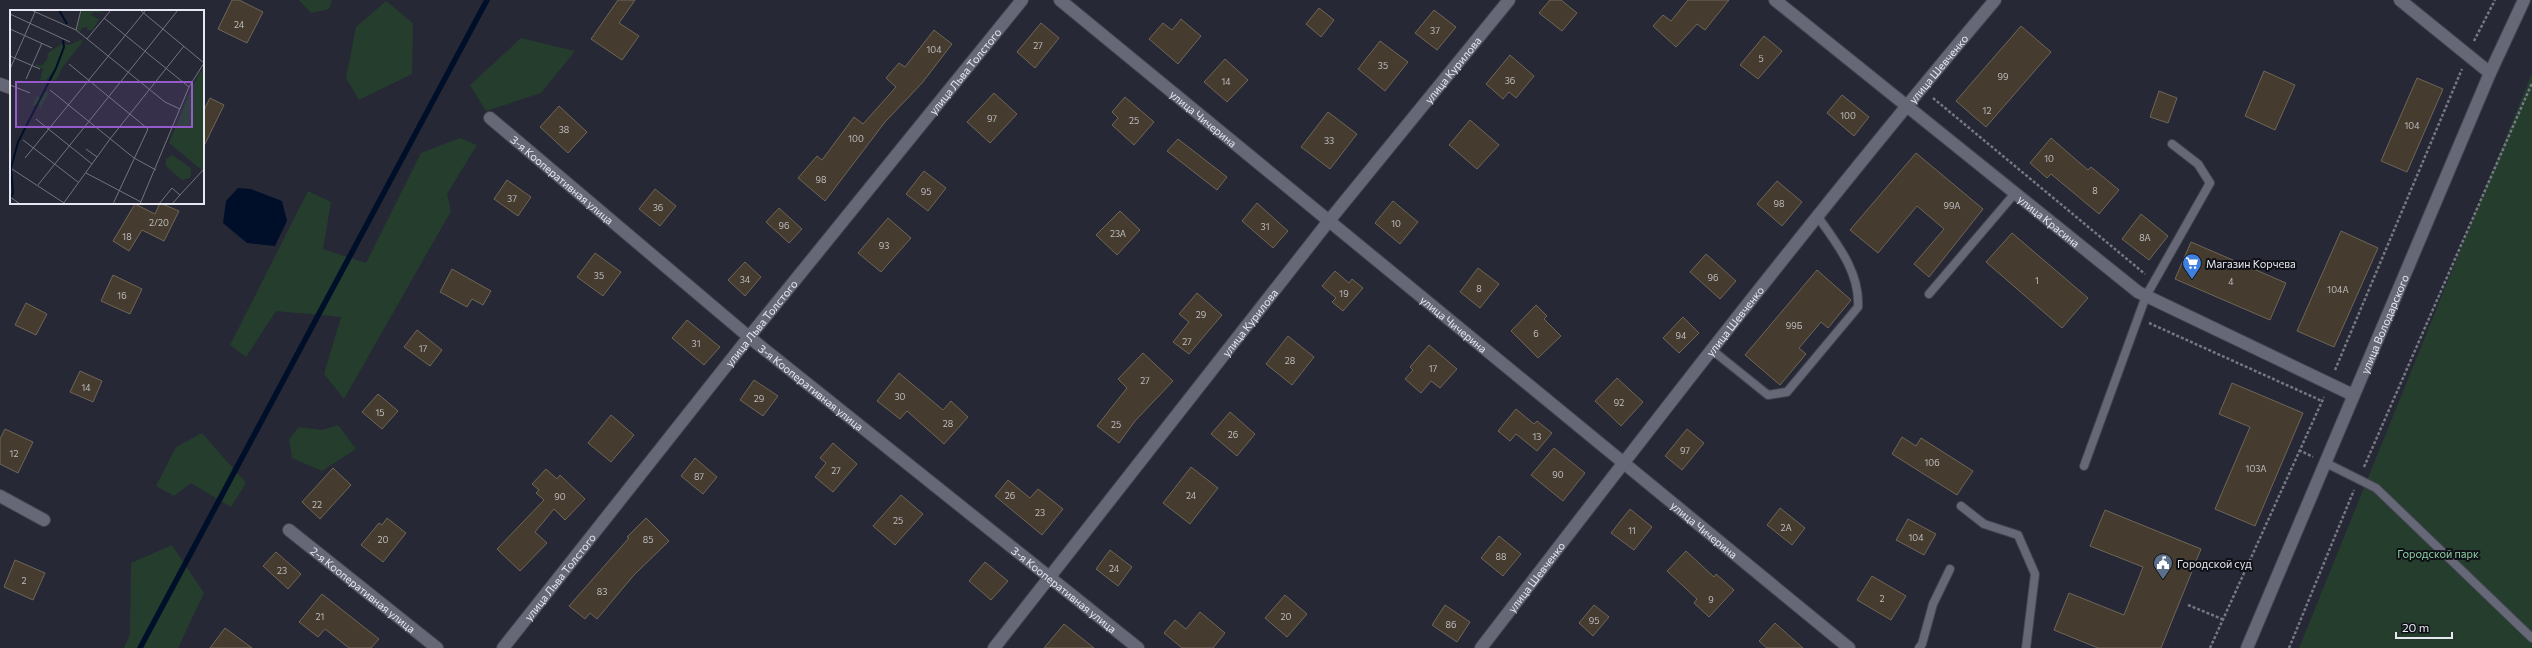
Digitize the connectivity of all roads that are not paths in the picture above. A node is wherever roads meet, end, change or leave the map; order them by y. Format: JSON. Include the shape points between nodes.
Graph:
{"nodes":[{"id":1,"x":1022,"y":0,"type":"edge"},
{"id":2,"x":1060,"y":0,"type":"edge"},
{"id":3,"x":1509,"y":0,"type":"edge"},
{"id":4,"x":1775,"y":0,"type":"edge"},
{"id":5,"x":1995,"y":0,"type":"edge"},
{"id":6,"x":2400,"y":0,"type":"edge"},
{"id":7,"x":2524,"y":0,"type":"edge"},
{"id":8,"x":2490,"y":73,"type":"junction"},
{"id":9,"x":0,"y":84,"type":"edge"},
{"id":10,"x":10,"y":88,"type":"edge"},
{"id":11,"x":1906,"y":105,"type":"junction"},
{"id":12,"x":490,"y":118,"type":"dead end"},
{"id":13,"x":2172,"y":144,"type":"dead end"},
{"id":14,"x":2016,"y":192,"type":"junction"},
{"id":15,"x":1818,"y":217,"type":"junction"},
{"id":16,"x":1328,"y":222,"type":"junction"},
{"id":17,"x":1929,"y":294,"type":"dead end"},
{"id":18,"x":2146,"y":296,"type":"junction"},
{"id":19,"x":749,"y":337,"type":"junction"},
{"id":20,"x":1712,"y":350,"type":"junction"},
{"id":21,"x":2353,"y":395,"type":"junction"},
{"id":22,"x":1624,"y":463,"type":"junction"},
{"id":23,"x":2326,"y":463,"type":"junction"},
{"id":24,"x":2084,"y":466,"type":"dead end"},
{"id":25,"x":0,"y":496,"type":"edge"},
{"id":26,"x":1961,"y":506,"type":"dead end"},
{"id":27,"x":44,"y":520,"type":"dead end"},
{"id":28,"x":289,"y":530,"type":"dead end"},
{"id":29,"x":1950,"y":569,"type":"dead end"},
{"id":30,"x":1051,"y":576,"type":"junction"},
{"id":31,"x":2532,"y":638,"type":"edge"},
{"id":32,"x":437,"y":648,"type":"edge"},
{"id":33,"x":503,"y":648,"type":"edge"},
{"id":34,"x":994,"y":648,"type":"edge"},
{"id":35,"x":1138,"y":648,"type":"edge"},
{"id":36,"x":1481,"y":648,"type":"edge"},
{"id":37,"x":1849,"y":648,"type":"edge"},
{"id":38,"x":1919,"y":648,"type":"edge"},
{"id":39,"x":2026,"y":648,"type":"edge"},
{"id":40,"x":2247,"y":648,"type":"edge"}],
"edges":[{"from":1,"to":19,"type":"street","name":"улица Льва Толстого"},
{"from":2,"to":16,"type":"street","name":"улица Чичерина"},
{"from":3,"to":16,"type":"street","name":"улица Курилова"},
{"from":4,"to":11,"type":"street","name":"улица Красина"},
{"from":5,"to":11,"type":"street","name":"улица Шевченко"},
{"from":6,"to":8,"type":"street"},
{"from":7,"to":8,"type":"street","name":"улица Володарского"},
{"from":8,"to":21,"type":"street","name":"улица Володарского"},
{"from":9,"to":10,"type":"street"},
{"from":11,"to":14,"type":"street","name":"улица Красина"},
{"from":11,"to":15,"type":"street","name":"улица Шевченко"},
{"from":12,"to":19,"type":"street","name":"3-я Кооперативная улица"},
{"from":13,"to":18,"type":"lane","via":[[2198,164],[2210,183]]},
{"from":14,"to":17,"type":"lane"},
{"from":14,"to":18,"type":"street","name":"улица Красина"},
{"from":15,"to":20,"type":"street","name":"улица Шевченко"},
{"from":15,"to":20,"type":"lane","via":[[1844,253],[1858,292],[1858,307],[1788,392],[1768,395]]},
{"from":16,"to":22,"type":"street","name":"улица Чичерина"},
{"from":16,"to":30,"type":"street","name":"улица Курилова"},
{"from":18,"to":21,"type":"street","name":"улица Красина"},
{"from":18,"to":24,"type":"lane"},
{"from":19,"to":30,"type":"street","name":"3-я Кооперативная улица"},
{"from":19,"to":33,"type":"street","name":"улица Льва Толстого"},
{"from":20,"to":22,"type":"street","name":"улица Шевченко"},
{"from":21,"to":23,"type":"street","name":"улица Володарского"},
{"from":22,"to":36,"type":"street","name":"улица Шевченко"},
{"from":22,"to":37,"type":"street","name":"улица Чичерина"},
{"from":23,"to":31,"type":"lane","via":[[2376,488]]},
{"from":23,"to":40,"type":"street","name":"улица Володарского"},
{"from":25,"to":27,"type":"street"},
{"from":26,"to":39,"type":"lane","via":[[1984,524],[2018,536],[2035,574]]},
{"from":28,"to":32,"type":"street","name":"2-я Кооперативная улица"},
{"from":29,"to":38,"type":"lane","via":[[1933,604]]},
{"from":30,"to":34,"type":"street","name":"улица Курилова"},
{"from":30,"to":35,"type":"street","name":"3-я Кооперативная улица"}]}
